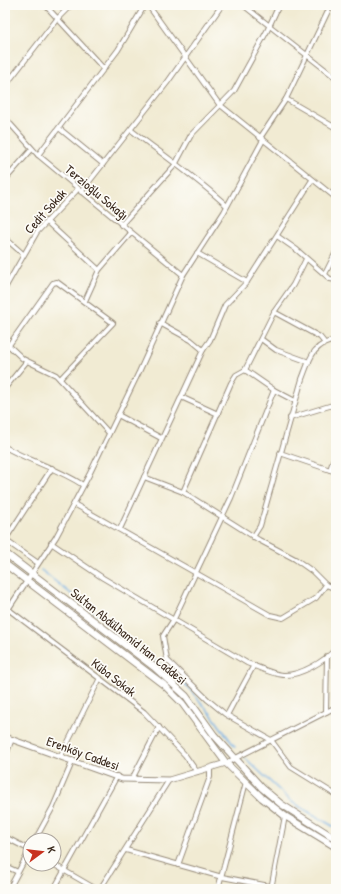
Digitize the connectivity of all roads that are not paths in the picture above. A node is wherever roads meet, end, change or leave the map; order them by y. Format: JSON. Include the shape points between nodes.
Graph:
{"nodes":[{"id":1,"x":44,"y":5,"type":"edge"},
{"id":2,"x":71,"y":5,"type":"edge"},
{"id":3,"x":145,"y":5,"type":"edge"},
{"id":4,"x":148,"y":5,"type":"edge"},
{"id":5,"x":222,"y":5,"type":"edge"},
{"id":6,"x":243,"y":5,"type":"edge"},
{"id":7,"x":279,"y":5,"type":"edge"},
{"id":8,"x":331,"y":5,"type":"edge"},
{"id":9,"x":57,"y":19,"type":"junction"},
{"id":10,"x":270,"y":25,"type":"junction"},
{"id":11,"x":187,"y":56,"type":"junction"},
{"id":12,"x":306,"y":56,"type":"junction"},
{"id":13,"x":104,"y":69,"type":"junction"},
{"id":14,"x":336,"y":78,"type":"edge"},
{"id":15,"x":5,"y":86,"type":"edge"},
{"id":16,"x":286,"y":100,"type":"junction"},
{"id":17,"x":220,"y":104,"type":"junction"},
{"id":18,"x":5,"y":118,"type":"edge"},
{"id":19,"x":336,"y":128,"type":"edge"},
{"id":20,"x":60,"y":129,"type":"junction"},
{"id":21,"x":131,"y":130,"type":"junction"},
{"id":22,"x":262,"y":139,"type":"junction"},
{"id":23,"x":32,"y":149,"type":"junction"},
{"id":24,"x":38,"y":155,"type":"junction"},
{"id":25,"x":103,"y":164,"type":"junction"},
{"id":26,"x":175,"y":165,"type":"junction"},
{"id":27,"x":5,"y":180,"type":"edge"},
{"id":28,"x":312,"y":180,"type":"junction"},
{"id":29,"x":79,"y":190,"type":"junction"},
{"id":30,"x":336,"y":198,"type":"edge"},
{"id":31,"x":227,"y":206,"type":"junction"},
{"id":32,"x":46,"y":221,"type":"junction"},
{"id":33,"x":121,"y":225,"type":"junction"},
{"id":34,"x":131,"y":233,"type":"junction"},
{"id":35,"x":277,"y":236,"type":"junction"},
{"id":36,"x":5,"y":238,"type":"edge"},
{"id":37,"x":336,"y":252,"type":"edge"},
{"id":38,"x":197,"y":253,"type":"junction"},
{"id":39,"x":23,"y":254,"type":"junction"},
{"id":40,"x":306,"y":258,"type":"junction"},
{"id":41,"x":99,"y":270,"type":"junction"},
{"id":42,"x":325,"y":274,"type":"junction"},
{"id":43,"x":183,"y":275,"type":"junction"},
{"id":44,"x":336,"y":280,"type":"edge"},
{"id":45,"x":247,"y":282,"type":"junction"},
{"id":46,"x":5,"y":288,"type":"edge"},
{"id":47,"x":85,"y":302,"type":"junction"},
{"id":48,"x":274,"y":312,"type":"junction"},
{"id":49,"x":160,"y":323,"type":"junction"},
{"id":50,"x":261,"y":339,"type":"junction"},
{"id":51,"x":336,"y":340,"type":"edge"},
{"id":52,"x":324,"y":342,"type":"junction"},
{"id":53,"x":7,"y":343,"type":"edge"},
{"id":54,"x":203,"y":350,"type":"junction"},
{"id":55,"x":27,"y":361,"type":"junction"},
{"id":56,"x":309,"y":362,"type":"junction"},
{"id":57,"x":244,"y":370,"type":"junction"},
{"id":58,"x":60,"y":379,"type":"junction"},
{"id":59,"x":5,"y":388,"type":"edge"},
{"id":60,"x":274,"y":390,"type":"junction"},
{"id":61,"x":181,"y":397,"type":"junction"},
{"id":62,"x":295,"y":401,"type":"junction"},
{"id":63,"x":336,"y":404,"type":"edge"},
{"id":64,"x":218,"y":414,"type":"junction"},
{"id":65,"x":118,"y":415,"type":"junction"},
{"id":66,"x":290,"y":418,"type":"junction"},
{"id":67,"x":109,"y":433,"type":"junction"},
{"id":68,"x":161,"y":438,"type":"junction"},
{"id":69,"x":5,"y":446,"type":"edge"},
{"id":70,"x":336,"y":452,"type":"edge"},
{"id":71,"x":280,"y":454,"type":"junction"},
{"id":72,"x":52,"y":468,"type":"junction"},
{"id":73,"x":330,"y":470,"type":"junction"},
{"id":74,"x":336,"y":472,"type":"edge"},
{"id":75,"x":144,"y":477,"type":"junction"},
{"id":76,"x":83,"y":485,"type":"junction"},
{"id":77,"x":183,"y":492,"type":"junction"},
{"id":78,"x":74,"y":504,"type":"junction"},
{"id":79,"x":223,"y":517,"type":"junction"},
{"id":80,"x":120,"y":529,"type":"junction"},
{"id":81,"x":253,"y":537,"type":"junction"},
{"id":82,"x":52,"y":543,"type":"junction"},
{"id":83,"x":5,"y":553,"type":"edge"},
{"id":84,"x":38,"y":563,"type":"junction"},
{"id":85,"x":5,"y":564,"type":"edge"},
{"id":86,"x":195,"y":572,"type":"junction"},
{"id":87,"x":32,"y":573,"type":"junction"},
{"id":88,"x":27,"y":581,"type":"junction"},
{"id":89,"x":326,"y":585,"type":"junction"},
{"id":90,"x":336,"y":588,"type":"edge"},
{"id":91,"x":8,"y":609,"type":"junction"},
{"id":92,"x":5,"y":614,"type":"edge"},
{"id":93,"x":174,"y":619,"type":"junction"},
{"id":94,"x":336,"y":649,"type":"edge"},
{"id":95,"x":327,"y":656,"type":"junction"},
{"id":96,"x":254,"y":666,"type":"junction"},
{"id":97,"x":100,"y":678,"type":"junction"},
{"id":98,"x":336,"y":707,"type":"edge"},
{"id":99,"x":326,"y":712,"type":"junction"},
{"id":100,"x":227,"y":715,"type":"junction"},
{"id":101,"x":159,"y":727,"type":"junction"},
{"id":102,"x":5,"y":737,"type":"edge"},
{"id":103,"x":12,"y":739,"type":"junction"},
{"id":104,"x":271,"y":740,"type":"junction"},
{"id":105,"x":5,"y":756,"type":"edge"},
{"id":106,"x":61,"y":756,"type":"junction"},
{"id":107,"x":234,"y":758,"type":"junction"},
{"id":108,"x":73,"y":760,"type":"junction"},
{"id":109,"x":226,"y":763,"type":"junction"},
{"id":110,"x":210,"y":768,"type":"junction"},
{"id":111,"x":197,"y":772,"type":"junction"},
{"id":112,"x":117,"y":776,"type":"junction"},
{"id":113,"x":132,"y":779,"type":"junction"},
{"id":114,"x":169,"y":780,"type":"junction"},
{"id":115,"x":246,"y":782,"type":"junction"},
{"id":116,"x":336,"y":795,"type":"edge"},
{"id":117,"x":285,"y":816,"type":"junction"},
{"id":118,"x":39,"y":832,"type":"edge"},
{"id":119,"x":5,"y":837,"type":"edge"},
{"id":120,"x":336,"y":840,"type":"edge"},
{"id":121,"x":22,"y":846,"type":"edge"},
{"id":122,"x":336,"y":847,"type":"edge"},
{"id":123,"x":126,"y":850,"type":"junction"},
{"id":124,"x":22,"y":865,"type":"edge"},
{"id":125,"x":178,"y":865,"type":"junction"},
{"id":126,"x":5,"y":866,"type":"edge"},
{"id":127,"x":64,"y":870,"type":"junction"},
{"id":128,"x":18,"y":872,"type":"junction"},
{"id":129,"x":222,"y":877,"type":"junction"},
{"id":130,"x":272,"y":888,"type":"edge"},
{"id":131,"x":9,"y":889,"type":"edge"},
{"id":132,"x":54,"y":889,"type":"edge"},
{"id":133,"x":96,"y":889,"type":"edge"},
{"id":134,"x":100,"y":889,"type":"edge"},
{"id":135,"x":218,"y":889,"type":"edge"},
{"id":136,"x":285,"y":889,"type":"edge"}],
"edges":[{"from":1,"to":9,"type":"street"},
{"from":2,"to":9,"type":"street"},
{"from":3,"to":13,"type":"street"},
{"from":4,"to":11,"type":"street"},
{"from":5,"to":11,"type":"street","name":"Cedit Sokak"},
{"from":6,"to":10,"type":"street"},
{"from":7,"to":10,"type":"street"},
{"from":8,"to":12,"type":"street"},
{"from":9,"to":13,"type":"street"},
{"from":9,"to":15,"type":"street"},
{"from":10,"to":12,"type":"street"},
{"from":10,"to":17,"type":"street","via":[[240,83]]},
{"from":11,"to":17,"type":"street","via":[[207,89]]},
{"from":11,"to":21,"type":"street","name":"Cedit Sokak"},
{"from":12,"to":14,"type":"street"},
{"from":12,"to":16,"type":"street"},
{"from":13,"to":20,"type":"street"},
{"from":16,"to":19,"type":"street"},
{"from":16,"to":22,"type":"street"},
{"from":17,"to":22,"type":"street"},
{"from":17,"to":26,"type":"street","via":[[191,135]]},
{"from":18,"to":23,"type":"street","name":"Terzioğlu Sokağı"},
{"from":20,"to":24,"type":"street"},
{"from":20,"to":25,"type":"street"},
{"from":21,"to":25,"type":"street","name":"Cedit Sokak"},
{"from":21,"to":26,"type":"street"},
{"from":22,"to":28,"type":"street"},
{"from":22,"to":31,"type":"street"},
{"from":23,"to":24,"type":"street","name":"Terzioğlu Sokağı"},
{"from":23,"to":27,"type":"street"},
{"from":24,"to":29,"type":"street","name":"Terzioğlu Sokağı"},
{"from":25,"to":29,"type":"street","name":"Cedit Sokak"},
{"from":26,"to":31,"type":"street","via":[[204,184]]},
{"from":26,"to":33,"type":"street"},
{"from":28,"to":30,"type":"street"},
{"from":28,"to":35,"type":"street"},
{"from":29,"to":32,"type":"street","name":"Cedit Sokak"},
{"from":29,"to":33,"type":"street","name":"Terzioğlu Sokağı"},
{"from":31,"to":38,"type":"street"},
{"from":32,"to":39,"type":"street","name":"Cedit Sokak"},
{"from":32,"to":41,"type":"street"},
{"from":33,"to":34,"type":"street","name":"Terzioğlu Sokağı"},
{"from":34,"to":41,"type":"street"},
{"from":34,"to":43,"type":"street","name":"Terzioğlu Sokağı"},
{"from":35,"to":40,"type":"street"},
{"from":35,"to":45,"type":"street"},
{"from":36,"to":39,"type":"street"},
{"from":37,"to":42,"type":"street"},
{"from":38,"to":43,"type":"street"},
{"from":38,"to":45,"type":"street"},
{"from":39,"to":46,"type":"street","name":"Cedit Sokak"},
{"from":40,"to":42,"type":"street"},
{"from":40,"to":48,"type":"street","via":[[293,285]]},
{"from":41,"to":47,"type":"street"},
{"from":42,"to":44,"type":"street"},
{"from":43,"to":49,"type":"street"},
{"from":45,"to":54,"type":"street","via":[[225,306]]},
{"from":47,"to":53,"type":"street","via":[[57,282],[53,282]]},
{"from":47,"to":58,"type":"street","via":[[113,323]]},
{"from":48,"to":50,"type":"street"},
{"from":48,"to":52,"type":"street","via":[[320,337]]},
{"from":49,"to":54,"type":"street","via":[[191,340]]},
{"from":49,"to":65,"type":"street"},
{"from":50,"to":56,"type":"street","via":[[276,350]]},
{"from":50,"to":57,"type":"street"},
{"from":51,"to":52,"type":"street"},
{"from":52,"to":56,"type":"street","via":[[315,349]]},
{"from":53,"to":55,"type":"street"},
{"from":54,"to":61,"type":"street"},
{"from":55,"to":58,"type":"street","via":[[48,370]]},
{"from":55,"to":59,"type":"street"},
{"from":56,"to":62,"type":"street"},
{"from":57,"to":60,"type":"street"},
{"from":57,"to":64,"type":"street","via":[[231,382]]},
{"from":58,"to":67,"type":"street"},
{"from":60,"to":62,"type":"street"},
{"from":60,"to":79,"type":"street"},
{"from":61,"to":64,"type":"street"},
{"from":61,"to":68,"type":"street"},
{"from":62,"to":66,"type":"street"},
{"from":63,"to":66,"type":"street"},
{"from":64,"to":77,"type":"street"},
{"from":65,"to":67,"type":"street"},
{"from":65,"to":68,"type":"street"},
{"from":66,"to":71,"type":"street"},
{"from":67,"to":76,"type":"street"},
{"from":68,"to":75,"type":"street"},
{"from":69,"to":72,"type":"street","via":[[23,457]]},
{"from":70,"to":73,"type":"street"},
{"from":71,"to":73,"type":"street"},
{"from":71,"to":81,"type":"street","via":[[260,526]]},
{"from":72,"to":76,"type":"street"},
{"from":72,"to":84,"type":"street","via":[[5,540]]},
{"from":73,"to":74,"type":"street"},
{"from":75,"to":77,"type":"street"},
{"from":75,"to":80,"type":"street"},
{"from":76,"to":78,"type":"street"},
{"from":77,"to":79,"type":"street"},
{"from":78,"to":80,"type":"street"},
{"from":78,"to":82,"type":"street"},
{"from":79,"to":81,"type":"street"},
{"from":79,"to":86,"type":"street"},
{"from":80,"to":86,"type":"street"},
{"from":81,"to":89,"type":"street","via":[[295,559]]},
{"from":82,"to":84,"type":"street"},
{"from":82,"to":93,"type":"street","via":[[103,578]]},
{"from":83,"to":87,"type":"main road","name":"Sultan Abdülhamid Han Caddesi"},
{"from":84,"to":87,"type":"street"},
{"from":85,"to":88,"type":"main road","name":"Sultan Abdülhamid Han Caddesi"},
{"from":86,"to":89,"type":"street","via":[[270,615],[283,618],[316,598]]},
{"from":86,"to":93,"type":"street"},
{"from":87,"to":88,"type":"street"},
{"from":87,"to":107,"type":"main road","name":"Sultan Abdülhamid Han Caddesi","via":[[154,667],[181,691]]},
{"from":88,"to":91,"type":"street"},
{"from":88,"to":109,"type":"main road","name":"Sultan Abdülhamid Han Caddesi","via":[[164,686],[182,703]]},
{"from":89,"to":90,"type":"street"},
{"from":91,"to":92,"type":"street"},
{"from":91,"to":97,"type":"street","name":"Küba Sokak"},
{"from":93,"to":96,"type":"street"},
{"from":93,"to":100,"type":"street","via":[[163,636],[167,660]]},
{"from":94,"to":95,"type":"street"},
{"from":95,"to":96,"type":"street","via":[[299,672],[283,675]]},
{"from":95,"to":99,"type":"street"},
{"from":96,"to":100,"type":"street"},
{"from":97,"to":101,"type":"street","name":"Küba Sokak"},
{"from":97,"to":106,"type":"street"},
{"from":98,"to":99,"type":"street"},
{"from":99,"to":104,"type":"street"},
{"from":100,"to":104,"type":"street"},
{"from":101,"to":111,"type":"street","name":"Küba Sokak"},
{"from":101,"to":113,"type":"street"},
{"from":102,"to":103,"type":"street","name":"Erenköy Caddesi"},
{"from":103,"to":105,"type":"street"},
{"from":103,"to":106,"type":"street","name":"Erenköy Caddesi"},
{"from":104,"to":107,"type":"street"},
{"from":104,"to":116,"type":"street","via":[[291,767]]},
{"from":106,"to":108,"type":"street","name":"Erenköy Caddesi"},
{"from":107,"to":109,"type":"street"},
{"from":107,"to":120,"type":"main road","name":"Sultan Abdülhamid Han Caddesi","via":[[262,788]]},
{"from":108,"to":112,"type":"street","name":"Erenköy Caddesi"},
{"from":108,"to":118,"type":"street"},
{"from":109,"to":110,"type":"street","name":"Erenköy Caddesi"},
{"from":109,"to":115,"type":"main road","name":"Sultan Abdülhamid Han Caddesi"},
{"from":110,"to":111,"type":"street","name":"Erenköy Caddesi"},
{"from":110,"to":125,"type":"street","via":[[210,777]]},
{"from":111,"to":114,"type":"street","name":"Erenköy Caddesi"},
{"from":112,"to":113,"type":"street","name":"Erenköy Caddesi"},
{"from":112,"to":127,"type":"street"},
{"from":113,"to":114,"type":"street","name":"Erenköy Caddesi"},
{"from":114,"to":123,"type":"street"},
{"from":115,"to":117,"type":"main road","name":"Sultan Abdülhamid Han Caddesi"},
{"from":115,"to":129,"type":"street"},
{"from":117,"to":122,"type":"main road","name":"Sultan Abdülhamid Han Caddesi"},
{"from":117,"to":130,"type":"street"},
{"from":119,"to":121,"type":"street"},
{"from":123,"to":125,"type":"street"},
{"from":123,"to":134,"type":"street"},
{"from":124,"to":128,"type":"street"},
{"from":125,"to":129,"type":"street"},
{"from":126,"to":128,"type":"street"},
{"from":127,"to":132,"type":"street"},
{"from":127,"to":133,"type":"street"},
{"from":128,"to":131,"type":"street"},
{"from":129,"to":130,"type":"street"},
{"from":129,"to":135,"type":"street"},
{"from":130,"to":136,"type":"street"}]}
